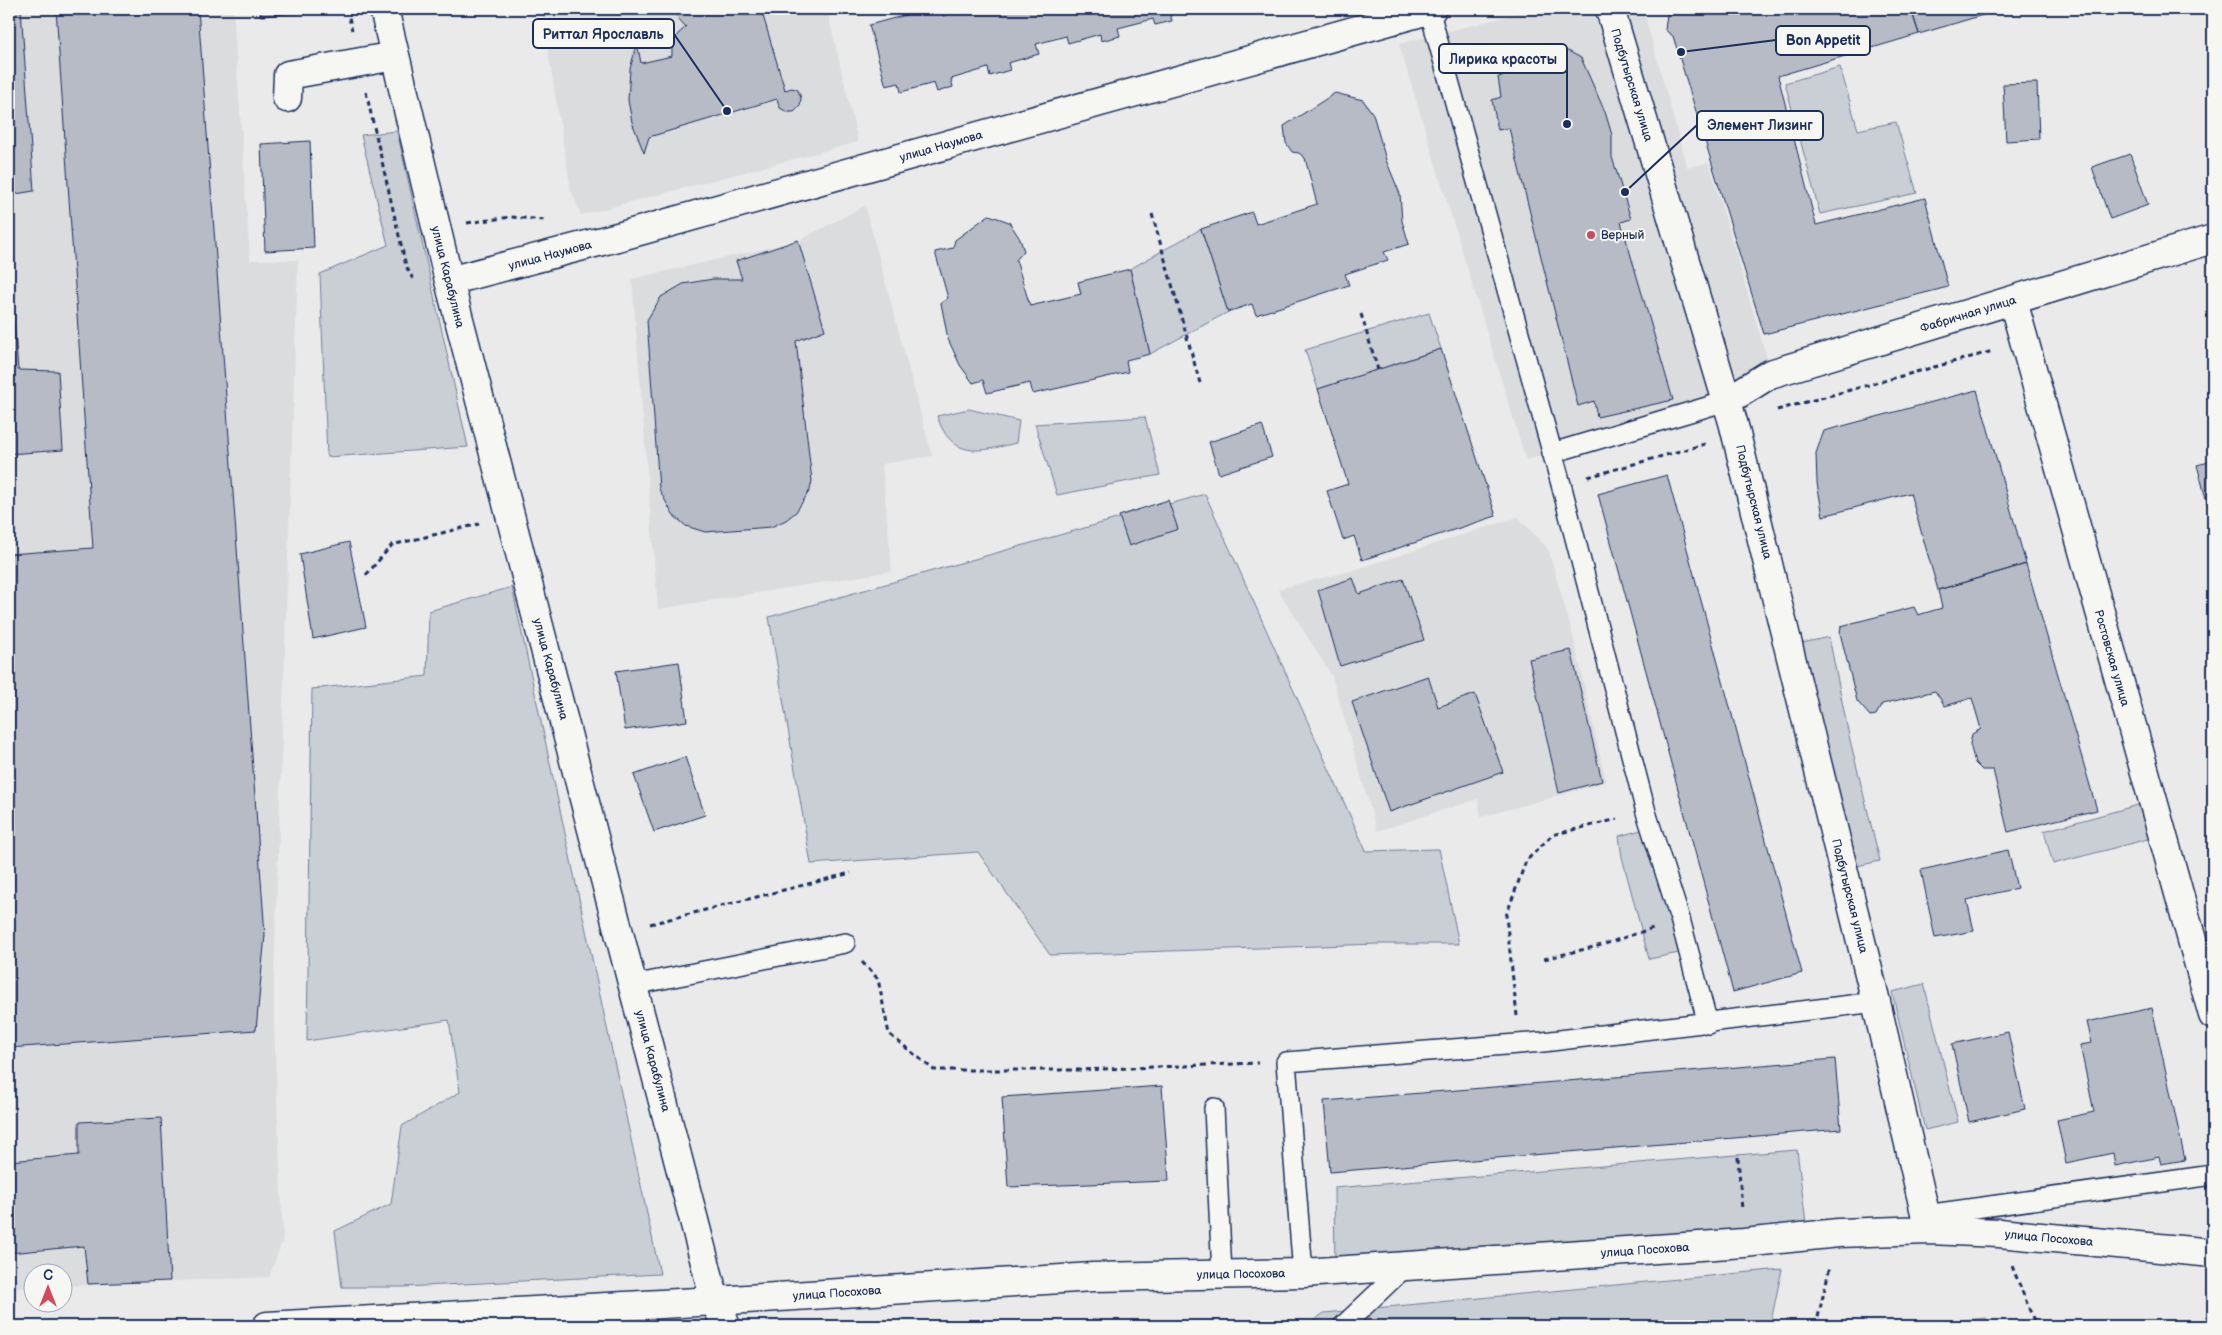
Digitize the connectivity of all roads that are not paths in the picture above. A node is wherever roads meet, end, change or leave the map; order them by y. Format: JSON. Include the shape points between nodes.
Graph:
{"nodes":[{"id":1,"x":384,"y":9,"type":"edge"},
{"id":2,"x":1430,"y":9,"type":"edge"},
{"id":3,"x":1610,"y":9,"type":"edge"},
{"id":4,"x":395,"y":56,"type":"junction"},
{"id":5,"x":287,"y":98,"type":"dead end"},
{"id":6,"x":2213,"y":239,"type":"edge"},
{"id":7,"x":449,"y":281,"type":"junction"},
{"id":8,"x":2013,"y":301,"type":"junction"},
{"id":9,"x":1730,"y":411,"type":"junction"},
{"id":10,"x":1552,"y":453,"type":"junction"},
{"id":11,"x":845,"y":943,"type":"road end"},
{"id":12,"x":633,"y":985,"type":"junction"},
{"id":13,"x":1865,"y":1004,"type":"junction"},
{"id":14,"x":2213,"y":1015,"type":"edge"},
{"id":15,"x":1708,"y":1024,"type":"junction"},
{"id":16,"x":1214,"y":1108,"type":"dead end"},
{"id":17,"x":2213,"y":1175,"type":"edge"},
{"id":18,"x":1927,"y":1222,"type":"junction"},
{"id":19,"x":2213,"y":1253,"type":"edge"},
{"id":20,"x":1406,"y":1266,"type":"junction"},
{"id":21,"x":1303,"y":1273,"type":"junction"},
{"id":22,"x":1222,"y":1274,"type":"junction"},
{"id":23,"x":715,"y":1301,"type":"junction"},
{"id":24,"x":268,"y":1326,"type":"edge"},
{"id":25,"x":726,"y":1326,"type":"edge"},
{"id":26,"x":1343,"y":1326,"type":"edge"}],
"edges":[{"from":1,"to":4,"type":"street","name":"улица Карабулина"},
{"from":2,"to":7,"type":"street","name":"улица Наумова","via":[[634,233]]},
{"from":2,"to":10,"type":"lane"},
{"from":3,"to":9,"type":"street","name":"Подбутырская улица"},
{"from":4,"to":5,"type":"street","via":[[288,74]]},
{"from":4,"to":7,"type":"street","name":"улица Карабулина"},
{"from":6,"to":8,"type":"street","name":"Фабричная улица"},
{"from":7,"to":12,"type":"street","name":"улица Карабулина"},
{"from":8,"to":9,"type":"street","name":"Фабричная улица","via":[[1770,374]]},
{"from":8,"to":14,"type":"street","name":"Ростовская улица"},
{"from":9,"to":10,"type":"lane"},
{"from":9,"to":13,"type":"street","name":"Подбутырская улица"},
{"from":10,"to":15,"type":"lane","via":[[1646,812],[1680,919]]},
{"from":11,"to":12,"type":"lane"},
{"from":12,"to":23,"type":"street","name":"улица Карабулина"},
{"from":13,"to":15,"type":"lane"},
{"from":13,"to":18,"type":"street","name":"Подбутырская улица"},
{"from":15,"to":21,"type":"lane","via":[[1520,1044],[1286,1062]]},
{"from":16,"to":22,"type":"lane"},
{"from":17,"to":18,"type":"lane"},
{"from":18,"to":19,"type":"street","name":"улица Посохова","via":[[1999,1233]]},
{"from":18,"to":20,"type":"street","name":"улица Посохова","via":[[1744,1244]]},
{"from":20,"to":21,"type":"street","name":"улица Посохова"},
{"from":20,"to":26,"type":"lane"},
{"from":21,"to":22,"type":"street","name":"улица Посохова"},
{"from":22,"to":23,"type":"street","name":"улица Посохова","via":[[1092,1276]]},
{"from":23,"to":24,"type":"street","name":"улица Посохова"},
{"from":23,"to":25,"type":"street","name":"улица Карабулина"}]}
